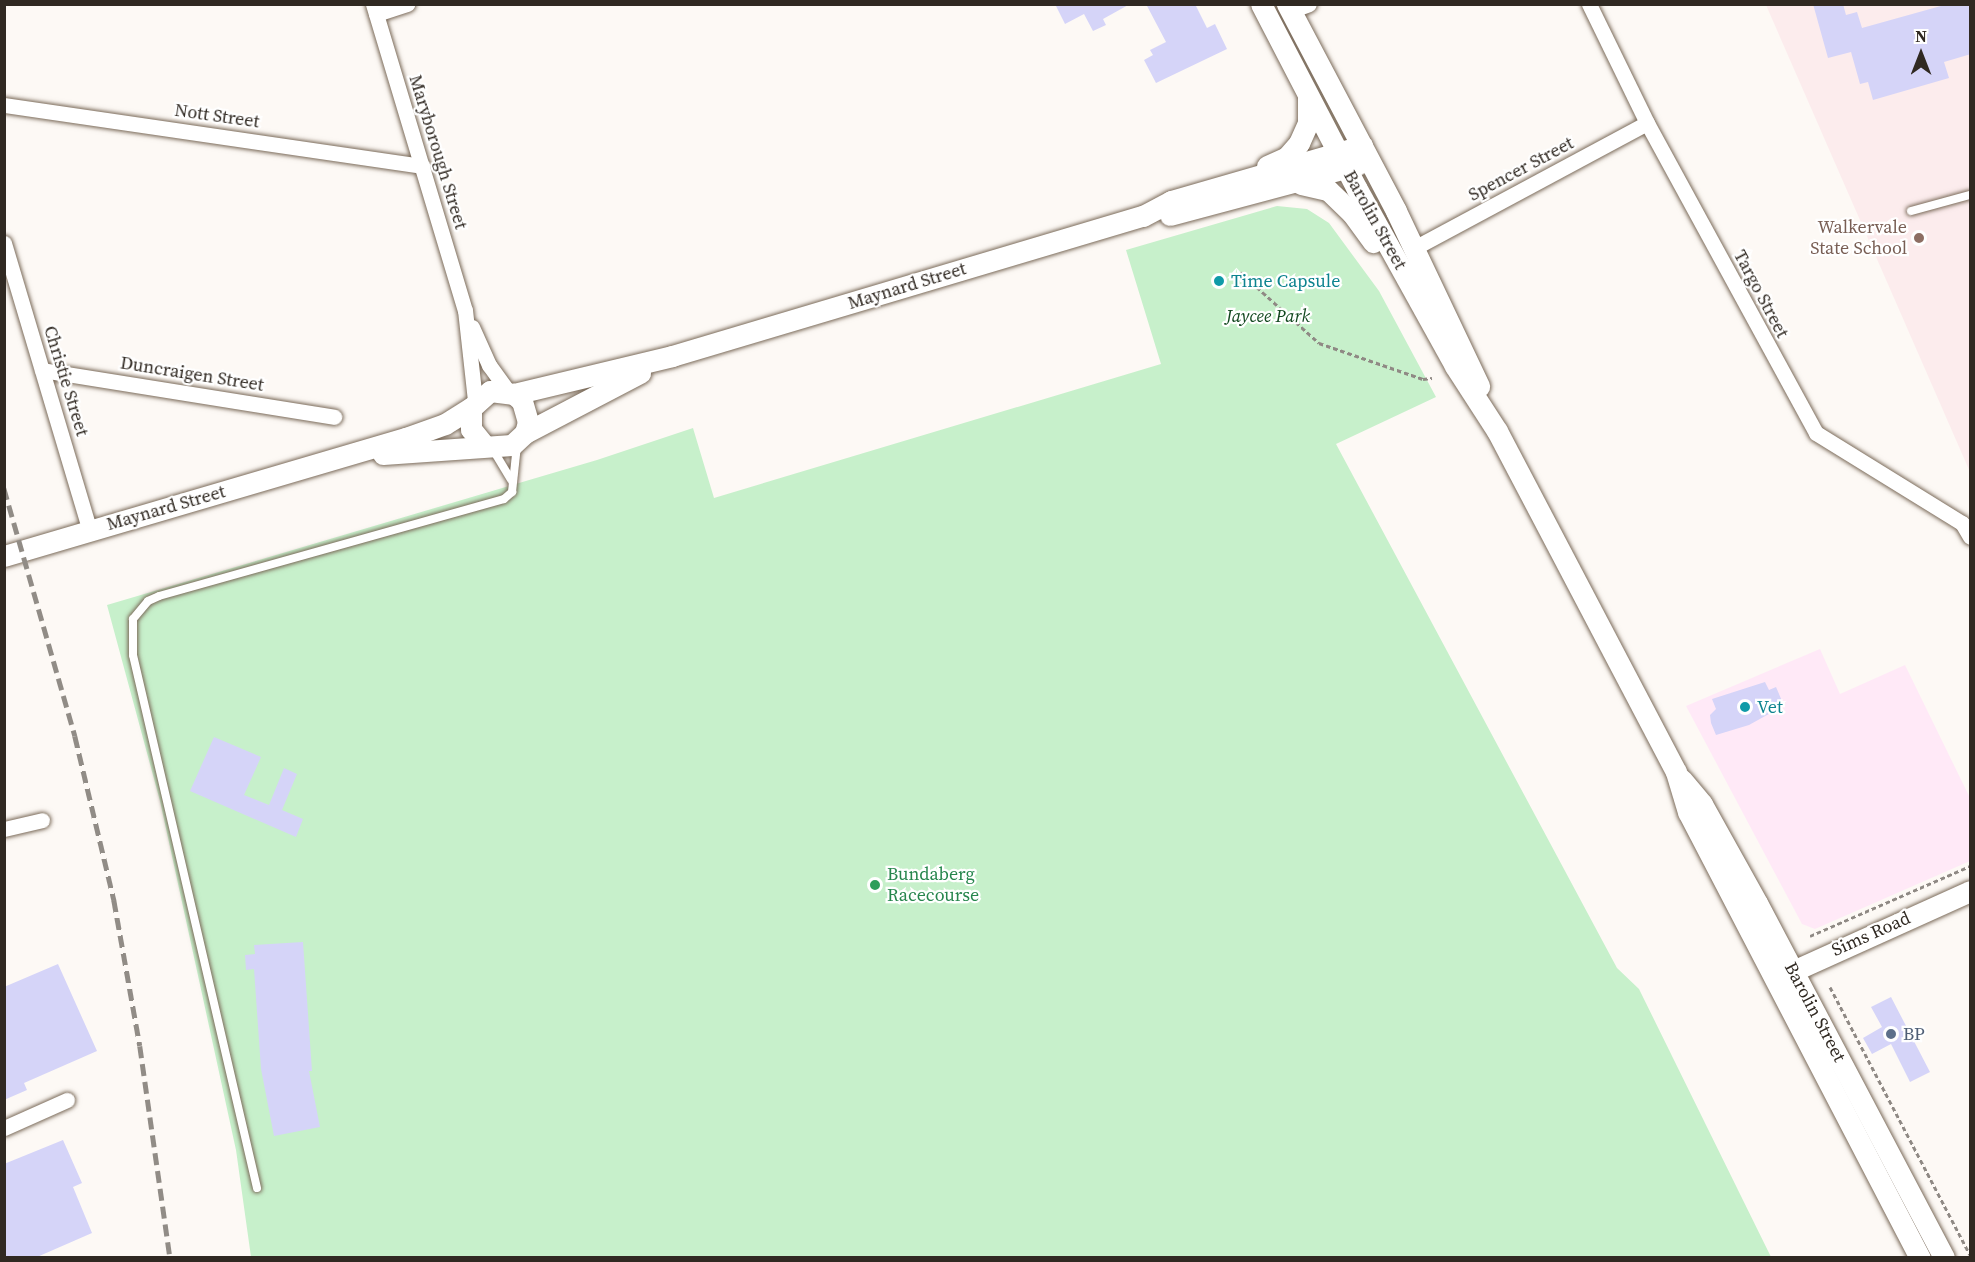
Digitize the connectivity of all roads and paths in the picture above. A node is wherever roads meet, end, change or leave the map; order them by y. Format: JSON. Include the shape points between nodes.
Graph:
{"nodes":[{"id":1,"x":407,"y":4,"type":"edge"},
{"id":2,"x":1261,"y":4,"type":"edge"},
{"id":3,"x":1589,"y":4,"type":"edge"},
{"id":4,"x":1295,"y":7,"type":"edge"},
{"id":5,"x":374,"y":9,"type":"edge"},
{"id":6,"x":1308,"y":95,"type":"junction"},
{"id":7,"x":4,"y":105,"type":"edge"},
{"id":8,"x":1647,"y":123,"type":"junction"},
{"id":9,"x":1366,"y":154,"type":"junction"},
{"id":10,"x":1343,"y":161,"type":"junction"},
{"id":11,"x":423,"y":166,"type":"junction"},
{"id":12,"x":1295,"y":184,"type":"junction"},
{"id":13,"x":1218,"y":188,"type":"junction"},
{"id":14,"x":1971,"y":195,"type":"edge"},
{"id":15,"x":1911,"y":211,"type":"dead end"},
{"id":16,"x":1143,"y":216,"type":"junction"},
{"id":17,"x":4,"y":243,"type":"edge"},
{"id":18,"x":1414,"y":248,"type":"junction"},
{"id":19,"x":1240,"y":272,"type":"dead end"},
{"id":20,"x":465,"y":310,"type":"junction"},
{"id":21,"x":1436,"y":331,"type":"junction"},
{"id":22,"x":672,"y":356,"type":"junction"},
{"id":23,"x":42,"y":370,"type":"junction"},
{"id":24,"x":1432,"y":378,"type":"dead end"},
{"id":25,"x":511,"y":393,"type":"junction"},
{"id":26,"x":473,"y":404,"type":"junction"},
{"id":27,"x":334,"y":417,"type":"dead end"},
{"id":28,"x":1497,"y":431,"type":"junction"},
{"id":29,"x":521,"y":437,"type":"junction"},
{"id":30,"x":488,"y":447,"type":"junction"},
{"id":31,"x":328,"y":462,"type":"junction"},
{"id":32,"x":511,"y":480,"type":"junction"},
{"id":33,"x":1966,"y":520,"type":"edge"},
{"id":34,"x":90,"y":531,"type":"junction"},
{"id":35,"x":1971,"y":537,"type":"edge"},
{"id":36,"x":4,"y":556,"type":"edge"},
{"id":37,"x":1676,"y":772,"type":"junction"},
{"id":38,"x":42,"y":820,"type":"dead end"},
{"id":39,"x":4,"y":829,"type":"edge"},
{"id":40,"x":1971,"y":866,"type":"edge"},
{"id":41,"x":1971,"y":891,"type":"edge"},
{"id":42,"x":1810,"y":936,"type":"dead end"},
{"id":43,"x":1794,"y":970,"type":"junction"},
{"id":44,"x":1773,"y":980,"type":"junction"},
{"id":45,"x":1830,"y":987,"type":"dead end"},
{"id":46,"x":67,"y":1100,"type":"dead end"},
{"id":47,"x":4,"y":1128,"type":"edge"},
{"id":48,"x":257,"y":1188,"type":"dead end"},
{"id":49,"x":1971,"y":1255,"type":"edge"},
{"id":50,"x":1920,"y":1257,"type":"edge"},
{"id":51,"x":1944,"y":1257,"type":"edge"}],
"edges":[{"from":1,"to":5,"type":"street"},
{"from":2,"to":6,"type":"main road","name":"Barolin Street"},
{"from":3,"to":8,"type":"street","name":"Targo Street"},
{"from":4,"to":9,"type":"main road","name":"Barolin Street"},
{"from":5,"to":11,"type":"street","name":"Maryborough Street"},
{"from":6,"to":10,"type":"main road","name":"Barolin Street"},
{"from":6,"to":13,"type":"main road","via":[[1308,123],[1294,149],[1279,162]]},
{"from":7,"to":11,"type":"street","name":"Nott Street"},
{"from":8,"to":18,"type":"street","name":"Spencer Street"},
{"from":8,"to":33,"type":"street","name":"Targo Street","via":[[1816,433]]},
{"from":9,"to":10,"type":"main road","name":"Maynard Street"},
{"from":9,"to":18,"type":"main road","name":"Barolin Street"},
{"from":10,"to":12,"type":"main road","name":"Maynard Street"},
{"from":10,"to":13,"type":"main road","name":"Maynard Street"},
{"from":10,"to":21,"type":"main road","name":"Barolin Street"},
{"from":11,"to":20,"type":"street","name":"Maryborough Street"},
{"from":12,"to":16,"type":"main road","name":"Maynard Street","via":[[1174,215]]},
{"from":12,"to":21,"type":"main road","via":[[1328,190],[1352,213]]},
{"from":13,"to":16,"type":"main road","name":"Maynard Street","via":[[1171,201]]},
{"from":14,"to":15,"type":"lane"},
{"from":16,"to":22,"type":"main road","name":"Maynard Street"},
{"from":17,"to":23,"type":"street","name":"Christie Street"},
{"from":18,"to":28,"type":"main road","name":"Barolin Street","via":[[1468,359]]},
{"from":19,"to":24,"type":"path","via":[[1319,343],[1423,379]]},
{"from":20,"to":25,"type":"street","name":"Maryborough Street","via":[[489,365]]},
{"from":20,"to":26,"type":"street","name":"Maryborough Street"},
{"from":21,"to":28,"type":"main road","name":"Barolin Street"},
{"from":22,"to":25,"type":"main road","name":"Maynard Street"},
{"from":22,"to":29,"type":"main road","name":"Maynard Street"},
{"from":23,"to":27,"type":"street","name":"Duncraigen Street"},
{"from":23,"to":34,"type":"street","name":"Christie Street"},
{"from":25,"to":26,"type":"main road","via":[[490,391]]},
{"from":25,"to":29,"type":"main road","via":[[527,411]]},
{"from":26,"to":30,"type":"main road","via":[[471,429]]},
{"from":26,"to":31,"type":"main road","name":"Maynard Street","via":[[445,424]]},
{"from":28,"to":37,"type":"main road","name":"Barolin Street"},
{"from":29,"to":30,"type":"main road","via":[[506,448]]},
{"from":29,"to":32,"type":"lane"},
{"from":30,"to":31,"type":"main road","name":"Maynard Street"},
{"from":30,"to":32,"type":"lane"},
{"from":31,"to":34,"type":"main road","name":"Maynard Street"},
{"from":32,"to":48,"type":"lane","via":[[512,492],[504,499],[159,596],[143,605],[133,619],[133,655]]},
{"from":33,"to":35,"type":"street","name":"Targo Street"},
{"from":34,"to":36,"type":"main road","name":"Maynard Street"},
{"from":37,"to":43,"type":"main road","name":"Barolin Street","via":[[1702,804]]},
{"from":37,"to":44,"type":"main road","name":"Barolin Street","via":[[1688,812]]},
{"from":38,"to":39,"type":"street"},
{"from":40,"to":42,"type":"path"},
{"from":41,"to":43,"type":"main road","name":"Sims Road"},
{"from":43,"to":44,"type":"main road","name":"Sims Road"},
{"from":43,"to":51,"type":"main road","name":"Barolin Street"},
{"from":44,"to":50,"type":"main road","name":"Barolin Street"},
{"from":45,"to":49,"type":"path"},
{"from":46,"to":47,"type":"street"}]}
